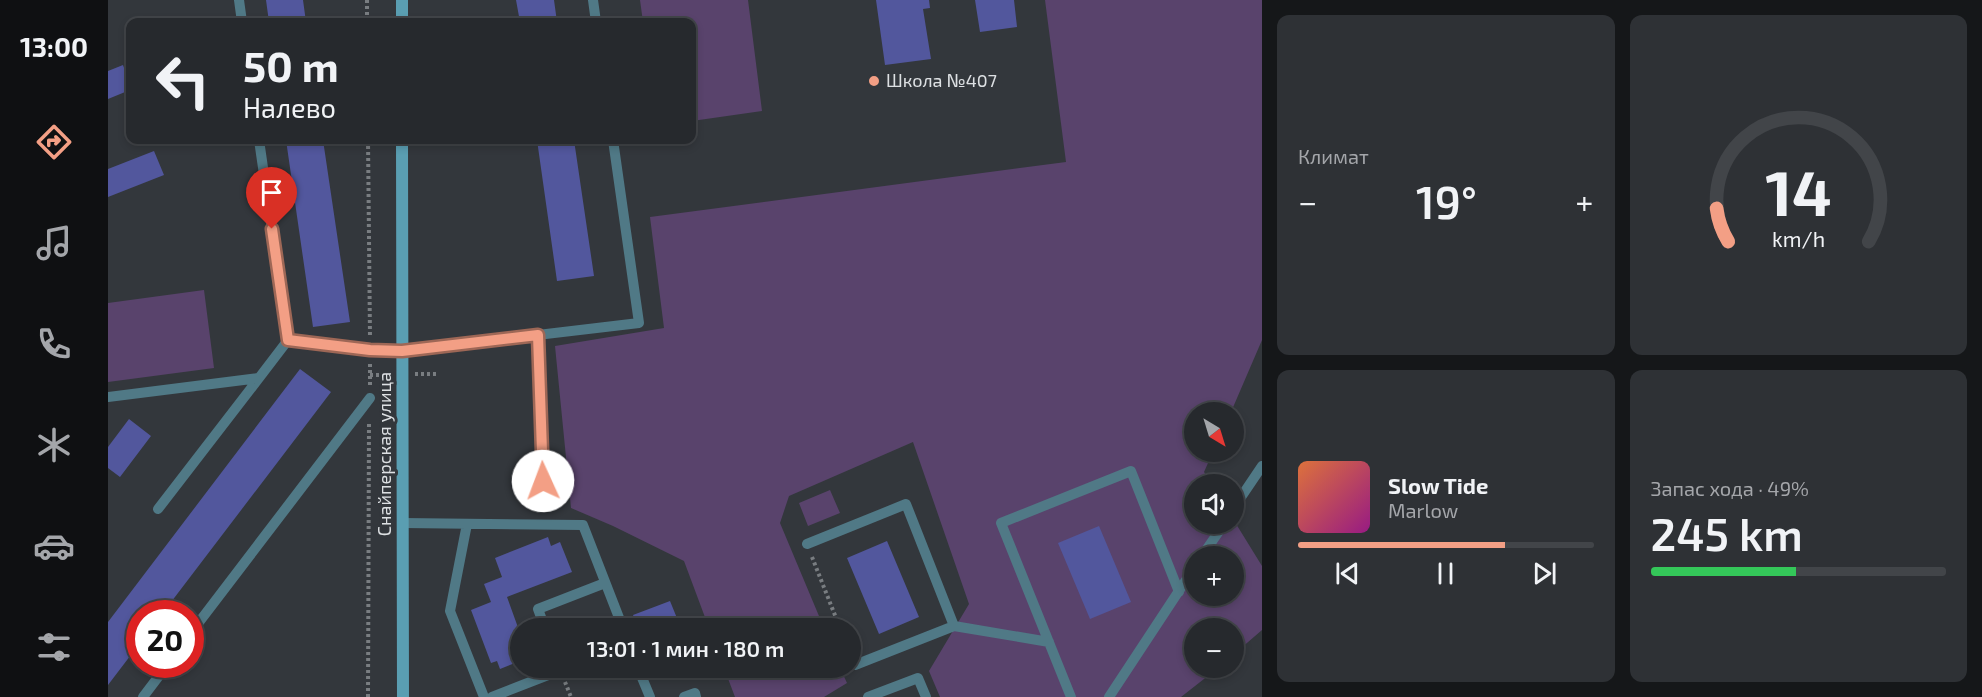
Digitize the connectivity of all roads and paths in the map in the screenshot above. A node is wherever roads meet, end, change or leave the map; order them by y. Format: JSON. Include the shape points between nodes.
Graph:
{"nodes":[{"id":1,"x":239,"y":0,"type":"edge"},
{"id":2,"x":367,"y":0,"type":"edge"},
{"id":3,"x":402,"y":0,"type":"edge"},
{"id":4,"x":593,"y":0,"type":"edge"},
{"id":5,"x":241,"y":18,"type":"edge"},
{"id":6,"x":367,"y":18,"type":"edge"},
{"id":7,"x":402,"y":18,"type":"edge"},
{"id":8,"x":595,"y":18,"type":"edge"},
{"id":9,"x":260,"y":144,"type":"edge"},
{"id":10,"x":402,"y":144,"type":"edge"},
{"id":11,"x":614,"y":144,"type":"edge"},
{"id":12,"x":538,"y":335,"type":"junction"},
{"id":13,"x":288,"y":340,"type":"junction"},
{"id":14,"x":402,"y":351,"type":"junction"},
{"id":15,"x":259,"y":378,"type":"junction"},
{"id":16,"x":108,"y":397,"type":"edge"},
{"id":17,"x":369,"y":398,"type":"dead end"},
{"id":18,"x":1259,"y":469,"type":"edge"},
{"id":19,"x":543,"y":481,"type":"dead end"},
{"id":20,"x":1262,"y":486,"type":"edge"},
{"id":21,"x":1244,"y":492,"type":"edge"},
{"id":22,"x":158,"y":509,"type":"dead end"},
{"id":23,"x":403,"y":523,"type":"junction"},
{"id":24,"x":466,"y":524,"type":"junction"},
{"id":25,"x":807,"y":544,"type":"joint"},
{"id":26,"x":605,"y":582,"type":"junction"},
{"id":27,"x":1184,"y":584,"type":"edge"},
{"id":28,"x":1179,"y":592,"type":"junction"},
{"id":29,"x":204,"y":616,"type":"edge"},
{"id":30,"x":542,"y":618,"type":"edge"},
{"id":31,"x":619,"y":618,"type":"edge"},
{"id":32,"x":836,"y":618,"type":"edge"},
{"id":33,"x":954,"y":626,"type":"junction"},
{"id":34,"x":1049,"y":642,"type":"junction"},
{"id":35,"x":861,"y":662,"type":"edge"},
{"id":36,"x":157,"y":678,"type":"edge"},
{"id":37,"x":541,"y":678,"type":"edge"},
{"id":38,"x":642,"y":678,"type":"edge"},
{"id":39,"x":143,"y":697,"type":"edge"},
{"id":40,"x":403,"y":697,"type":"edge"},
{"id":41,"x":484,"y":697,"type":"edge"},
{"id":42,"x":492,"y":697,"type":"edge"},
{"id":43,"x":650,"y":697,"type":"edge"},
{"id":44,"x":684,"y":697,"type":"edge"},
{"id":45,"x":696,"y":697,"type":"edge"},
{"id":46,"x":868,"y":697,"type":"edge"},
{"id":47,"x":926,"y":697,"type":"edge"},
{"id":48,"x":1071,"y":697,"type":"edge"},
{"id":49,"x":1109,"y":697,"type":"edge"}],
"edges":[{"from":1,"to":5,"type":"lane"},
{"from":2,"to":6,"type":"path"},
{"from":3,"to":7,"type":"street"},
{"from":4,"to":8,"type":"lane"},
{"from":9,"to":13,"type":"lane"},
{"from":10,"to":14,"type":"street","name":"Снайперская улица"},
{"from":11,"to":12,"type":"lane","via":[[639,322]]},
{"from":12,"to":14,"type":"lane"},
{"from":12,"to":19,"type":"lane"},
{"from":13,"to":14,"type":"lane"},
{"from":13,"to":15,"type":"lane"},
{"from":14,"to":23,"type":"street","name":"Снайперская улица"},
{"from":15,"to":16,"type":"lane"},
{"from":15,"to":22,"type":"lane"},
{"from":17,"to":29,"type":"lane"},
{"from":18,"to":20,"type":"lane"},
{"from":18,"to":21,"type":"lane"},
{"from":23,"to":24,"type":"lane"},
{"from":23,"to":40,"type":"street","name":"Снайперская улица"},
{"from":24,"to":26,"type":"lane","via":[[583,525]]},
{"from":24,"to":41,"type":"lane","via":[[450,611]]},
{"from":25,"to":32,"type":"path"},
{"from":25,"to":33,"type":"lane","via":[[906,504]]},
{"from":26,"to":30,"type":"lane","via":[[538,609]]},
{"from":26,"to":31,"type":"lane"},
{"from":27,"to":28,"type":"lane"},
{"from":28,"to":34,"type":"lane","via":[[1131,471],[1001,523]]},
{"from":28,"to":49,"type":"lane"},
{"from":33,"to":34,"type":"lane"},
{"from":33,"to":35,"type":"lane"},
{"from":34,"to":48,"type":"lane"},
{"from":36,"to":39,"type":"lane"},
{"from":37,"to":42,"type":"lane"},
{"from":38,"to":43,"type":"lane"},
{"from":44,"to":45,"type":"lane","via":[[695,693]]},
{"from":46,"to":47,"type":"lane","via":[[918,678]]}]}
